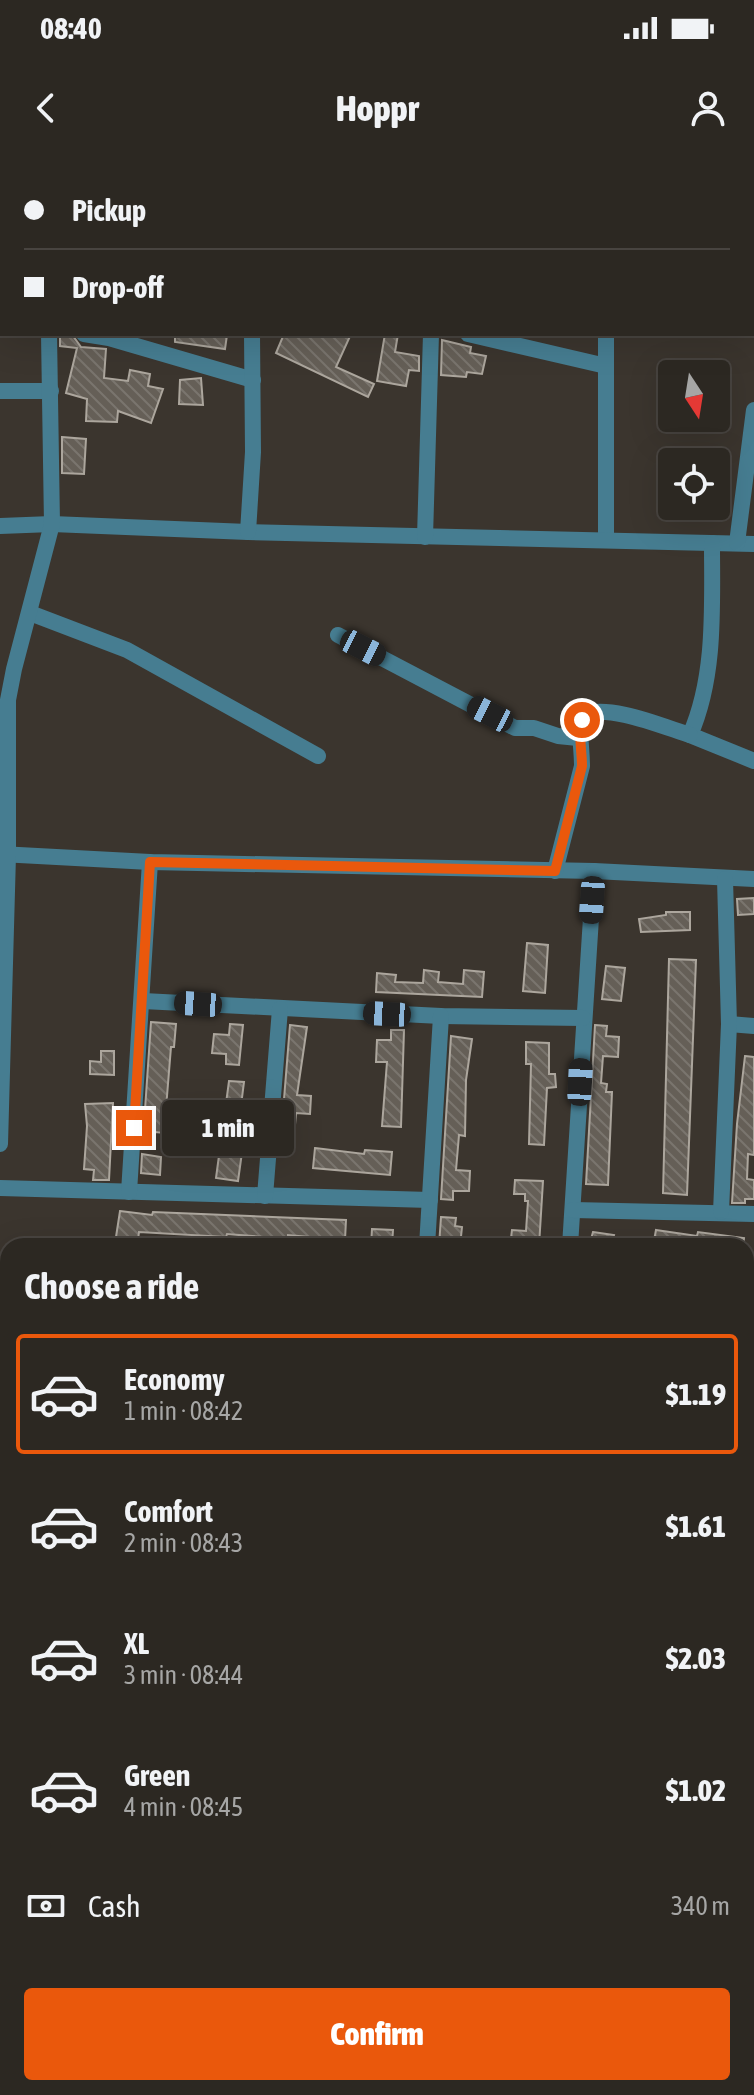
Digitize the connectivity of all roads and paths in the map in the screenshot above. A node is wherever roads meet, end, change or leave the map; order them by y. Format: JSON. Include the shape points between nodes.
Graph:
{"nodes":[{"id":1,"x":49,"y":336,"type":"edge"},
{"id":2,"x":96,"y":336,"type":"edge"},
{"id":3,"x":252,"y":336,"type":"edge"},
{"id":4,"x":431,"y":336,"type":"edge"},
{"id":5,"x":477,"y":336,"type":"edge"},
{"id":6,"x":606,"y":336,"type":"edge"},
{"id":7,"x":606,"y":366,"type":"junction"},
{"id":8,"x":253,"y":380,"type":"junction"},
{"id":9,"x":0,"y":391,"type":"edge"},
{"id":10,"x":51,"y":391,"type":"junction"},
{"id":11,"x":754,"y":410,"type":"edge"},
{"id":12,"x":52,"y":524,"type":"junction"},
{"id":13,"x":0,"y":526,"type":"edge"},
{"id":14,"x":248,"y":532,"type":"junction"},
{"id":15,"x":425,"y":537,"type":"junction"},
{"id":16,"x":606,"y":540,"type":"junction"},
{"id":17,"x":712,"y":543,"type":"junction"},
{"id":18,"x":745,"y":544,"type":"edge"},
{"id":19,"x":30,"y":613,"type":"junction"},
{"id":20,"x":338,"y":635,"type":"dead end"},
{"id":21,"x":690,"y":735,"type":"junction"},
{"id":22,"x":578,"y":738,"type":"junction"},
{"id":23,"x":318,"y":756,"type":"dead end"},
{"id":24,"x":754,"y":761,"type":"edge"},
{"id":25,"x":4,"y":790,"type":"edge"},
{"id":26,"x":4,"y":855,"type":"edge"},
{"id":27,"x":150,"y":862,"type":"junction"},
{"id":28,"x":555,"y":871,"type":"junction"},
{"id":29,"x":594,"y":871,"type":"junction"},
{"id":30,"x":725,"y":879,"type":"junction"},
{"id":31,"x":754,"y":879,"type":"edge"},
{"id":32,"x":2,"y":998,"type":"edge"},
{"id":33,"x":143,"y":1001,"type":"junction"},
{"id":34,"x":280,"y":1009,"type":"junction"},
{"id":35,"x":441,"y":1016,"type":"junction"},
{"id":36,"x":583,"y":1018,"type":"junction"},
{"id":37,"x":729,"y":1024,"type":"junction"},
{"id":38,"x":754,"y":1026,"type":"edge"},
{"id":39,"x":0,"y":1144,"type":"edge"},
{"id":40,"x":0,"y":1188,"type":"edge"},
{"id":41,"x":129,"y":1192,"type":"junction"},
{"id":42,"x":265,"y":1196,"type":"junction"},
{"id":43,"x":430,"y":1200,"type":"junction"},
{"id":44,"x":573,"y":1210,"type":"junction"},
{"id":45,"x":721,"y":1212,"type":"junction"},
{"id":46,"x":754,"y":1214,"type":"edge"},
{"id":47,"x":428,"y":1238,"type":"edge"},
{"id":48,"x":571,"y":1238,"type":"edge"}],
"edges":[{"from":1,"to":10,"type":"street"},
{"from":2,"to":8,"type":"street"},
{"from":3,"to":8,"type":"street"},
{"from":4,"to":15,"type":"street"},
{"from":5,"to":7,"type":"street"},
{"from":6,"to":7,"type":"street"},
{"from":7,"to":16,"type":"street"},
{"from":8,"to":14,"type":"street"},
{"from":9,"to":10,"type":"street"},
{"from":10,"to":12,"type":"street"},
{"from":11,"to":18,"type":"street"},
{"from":12,"to":13,"type":"street"},
{"from":12,"to":14,"type":"street"},
{"from":12,"to":19,"type":"street"},
{"from":14,"to":15,"type":"street"},
{"from":15,"to":16,"type":"street"},
{"from":16,"to":17,"type":"street"},
{"from":17,"to":18,"type":"street"},
{"from":17,"to":21,"type":"street","via":[[712,624],[699,715]]},
{"from":19,"to":23,"type":"street","via":[[127,650]]},
{"from":19,"to":25,"type":"street","via":[[8,700]]},
{"from":20,"to":22,"type":"street","via":[[515,728]]},
{"from":21,"to":22,"type":"street","via":[[592,711],[583,715]]},
{"from":21,"to":24,"type":"street"},
{"from":22,"to":28,"type":"street","via":[[582,766]]},
{"from":25,"to":26,"type":"street"},
{"from":26,"to":27,"type":"street"},
{"from":26,"to":32,"type":"street"},
{"from":27,"to":28,"type":"street"},
{"from":27,"to":33,"type":"street"},
{"from":28,"to":29,"type":"street"},
{"from":29,"to":30,"type":"street"},
{"from":29,"to":36,"type":"street"},
{"from":30,"to":31,"type":"street"},
{"from":30,"to":37,"type":"street"},
{"from":32,"to":39,"type":"street"},
{"from":33,"to":34,"type":"street"},
{"from":33,"to":41,"type":"street"},
{"from":34,"to":35,"type":"street"},
{"from":34,"to":42,"type":"street"},
{"from":35,"to":36,"type":"street"},
{"from":35,"to":43,"type":"street"},
{"from":36,"to":44,"type":"street"},
{"from":37,"to":38,"type":"street"},
{"from":37,"to":45,"type":"street"},
{"from":40,"to":41,"type":"street"},
{"from":41,"to":42,"type":"street"},
{"from":42,"to":43,"type":"street"},
{"from":43,"to":47,"type":"street"},
{"from":44,"to":45,"type":"street"},
{"from":44,"to":48,"type":"street"},
{"from":45,"to":46,"type":"street"}]}
